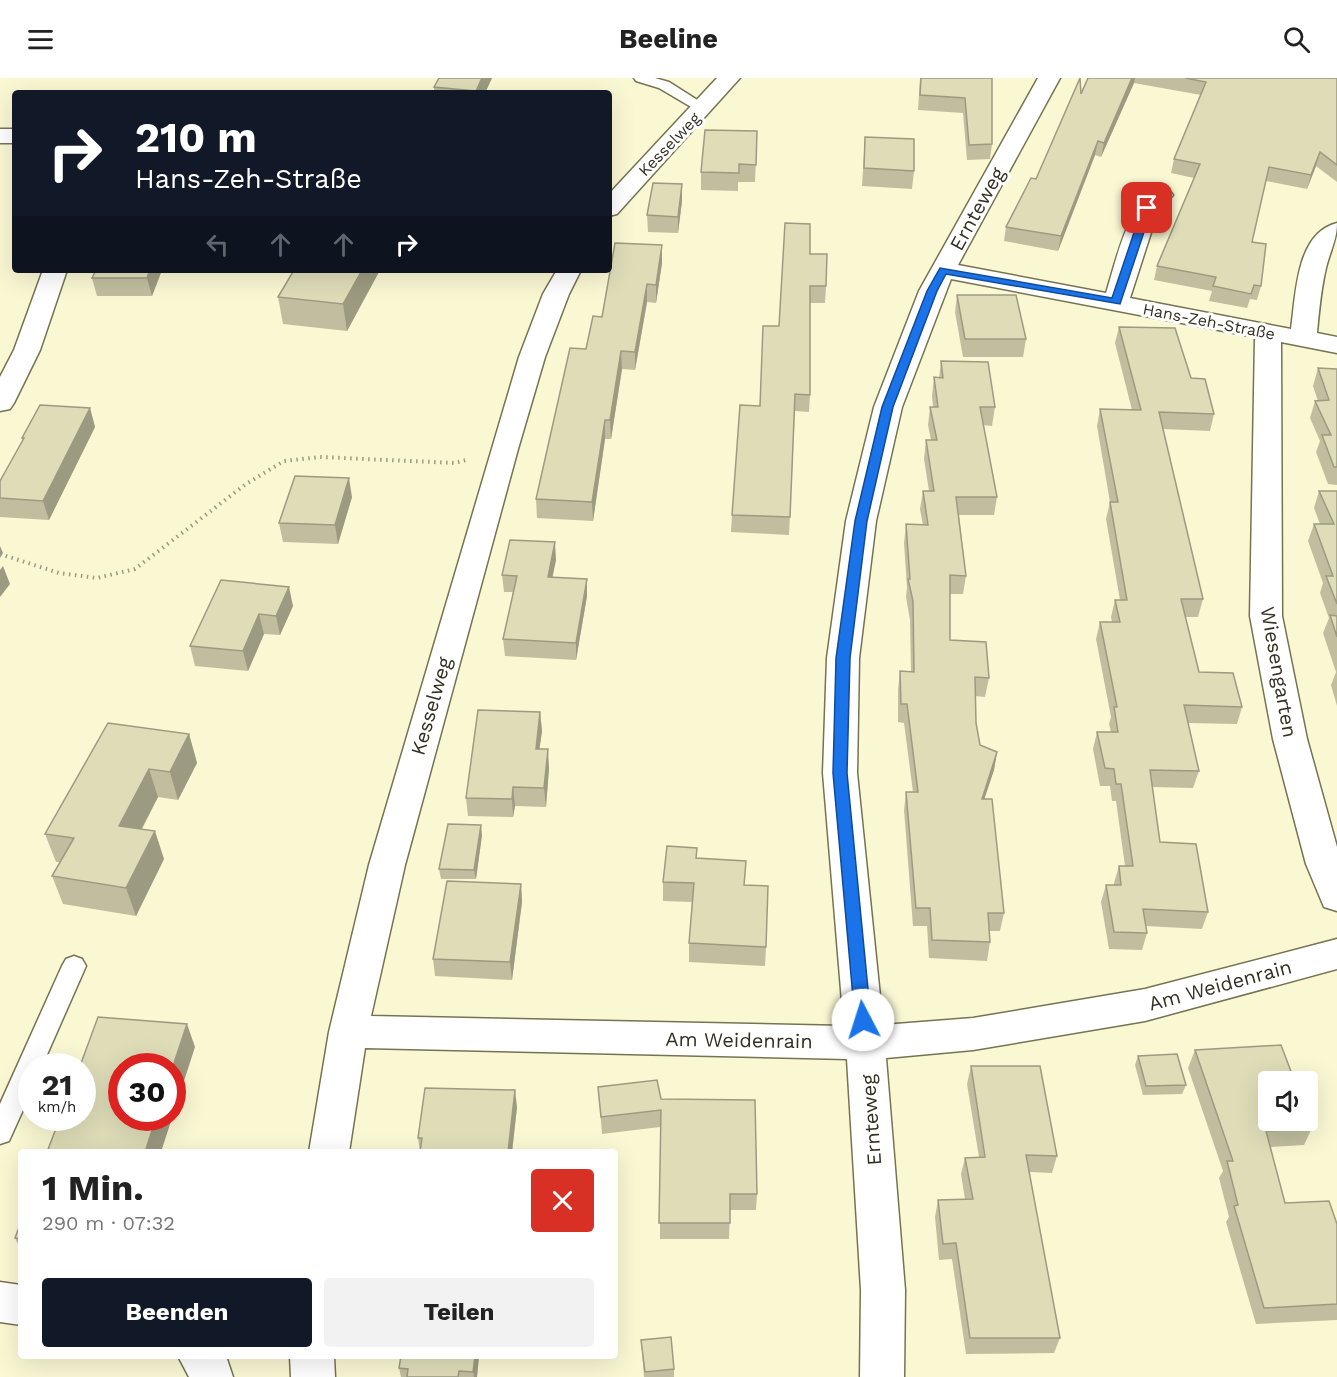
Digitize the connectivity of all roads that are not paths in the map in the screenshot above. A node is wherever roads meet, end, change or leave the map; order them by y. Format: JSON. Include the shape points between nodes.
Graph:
{"nodes":[{"id":1,"x":641,"y":78,"type":"edge"},
{"id":2,"x":729,"y":78,"type":"edge"},
{"id":3,"x":1049,"y":78,"type":"edge"},
{"id":4,"x":703,"y":108,"type":"junction"},
{"id":5,"x":1161,"y":195,"type":"dead end"},
{"id":6,"x":612,"y":205,"type":"edge"},
{"id":7,"x":1337,"y":230,"type":"edge"},
{"id":8,"x":943,"y":270,"type":"junction"},
{"id":9,"x":54,"y":273,"type":"edge"},
{"id":10,"x":567,"y":273,"type":"edge"},
{"id":11,"x":1116,"y":302,"type":"junction"},
{"id":12,"x":1268,"y":332,"type":"junction"},
{"id":13,"x":1303,"y":339,"type":"junction"},
{"id":14,"x":1337,"y":345,"type":"edge"},
{"id":15,"x":0,"y":403,"type":"edge"},
{"id":16,"x":1337,"y":897,"type":"edge"},
{"id":17,"x":1337,"y":954,"type":"edge"},
{"id":18,"x":74,"y":966,"type":"dead end"},
{"id":19,"x":348,"y":1032,"type":"junction"},
{"id":20,"x":865,"y":1043,"type":"junction"},
{"id":21,"x":0,"y":1133,"type":"edge"},
{"id":22,"x":329,"y":1149,"type":"edge"},
{"id":23,"x":0,"y":1302,"type":"edge"},
{"id":24,"x":18,"y":1305,"type":"edge"},
{"id":25,"x":203,"y":1359,"type":"edge"},
{"id":26,"x":312,"y":1359,"type":"edge"},
{"id":27,"x":211,"y":1377,"type":"edge"},
{"id":28,"x":313,"y":1377,"type":"edge"},
{"id":29,"x":882,"y":1377,"type":"edge"}],
"edges":[{"from":1,"to":4,"type":"lane","via":[[664,85]]},
{"from":2,"to":4,"type":"street","name":"Kesselweg"},
{"from":3,"to":8,"type":"street","name":"Ernteweg"},
{"from":4,"to":6,"type":"street","name":"Kesselweg"},
{"from":5,"to":11,"type":"street","name":"Hans-Zeh-Straße","via":[[1147,208]]},
{"from":7,"to":13,"type":"street","name":"Hans-Zeh-Straße","via":[[1328,234],[1319,252]]},
{"from":8,"to":11,"type":"street","name":"Hans-Zeh-Straße"},
{"from":8,"to":20,"type":"street","name":"Ernteweg","via":[[888,407],[861,521],[843,658],[840,773]]},
{"from":9,"to":15,"type":"street","via":[[27,350]]},
{"from":10,"to":19,"type":"street","name":"Kesselweg","via":[[532,357],[504,449],[387,865]]},
{"from":11,"to":12,"type":"street","name":"Hans-Zeh-Straße"},
{"from":12,"to":13,"type":"street","name":"Hans-Zeh-Straße"},
{"from":12,"to":16,"type":"street","name":"Wiesengarten","via":[[1266,616],[1290,739],[1324,864]]},
{"from":13,"to":14,"type":"street","name":"Hans-Zeh-Straße"},
{"from":17,"to":20,"type":"street","name":"Am Weidenrain","via":[[1145,1005],[973,1034]]},
{"from":18,"to":21,"type":"lane"},
{"from":19,"to":20,"type":"street","name":"Am Weidenrain"},
{"from":19,"to":22,"type":"street","name":"Kesselweg"},
{"from":20,"to":29,"type":"street","name":"Ernteweg","via":[[883,1290]]},
{"from":23,"to":24,"type":"street"},
{"from":25,"to":27,"type":"street"},
{"from":26,"to":28,"type":"street"}]}
